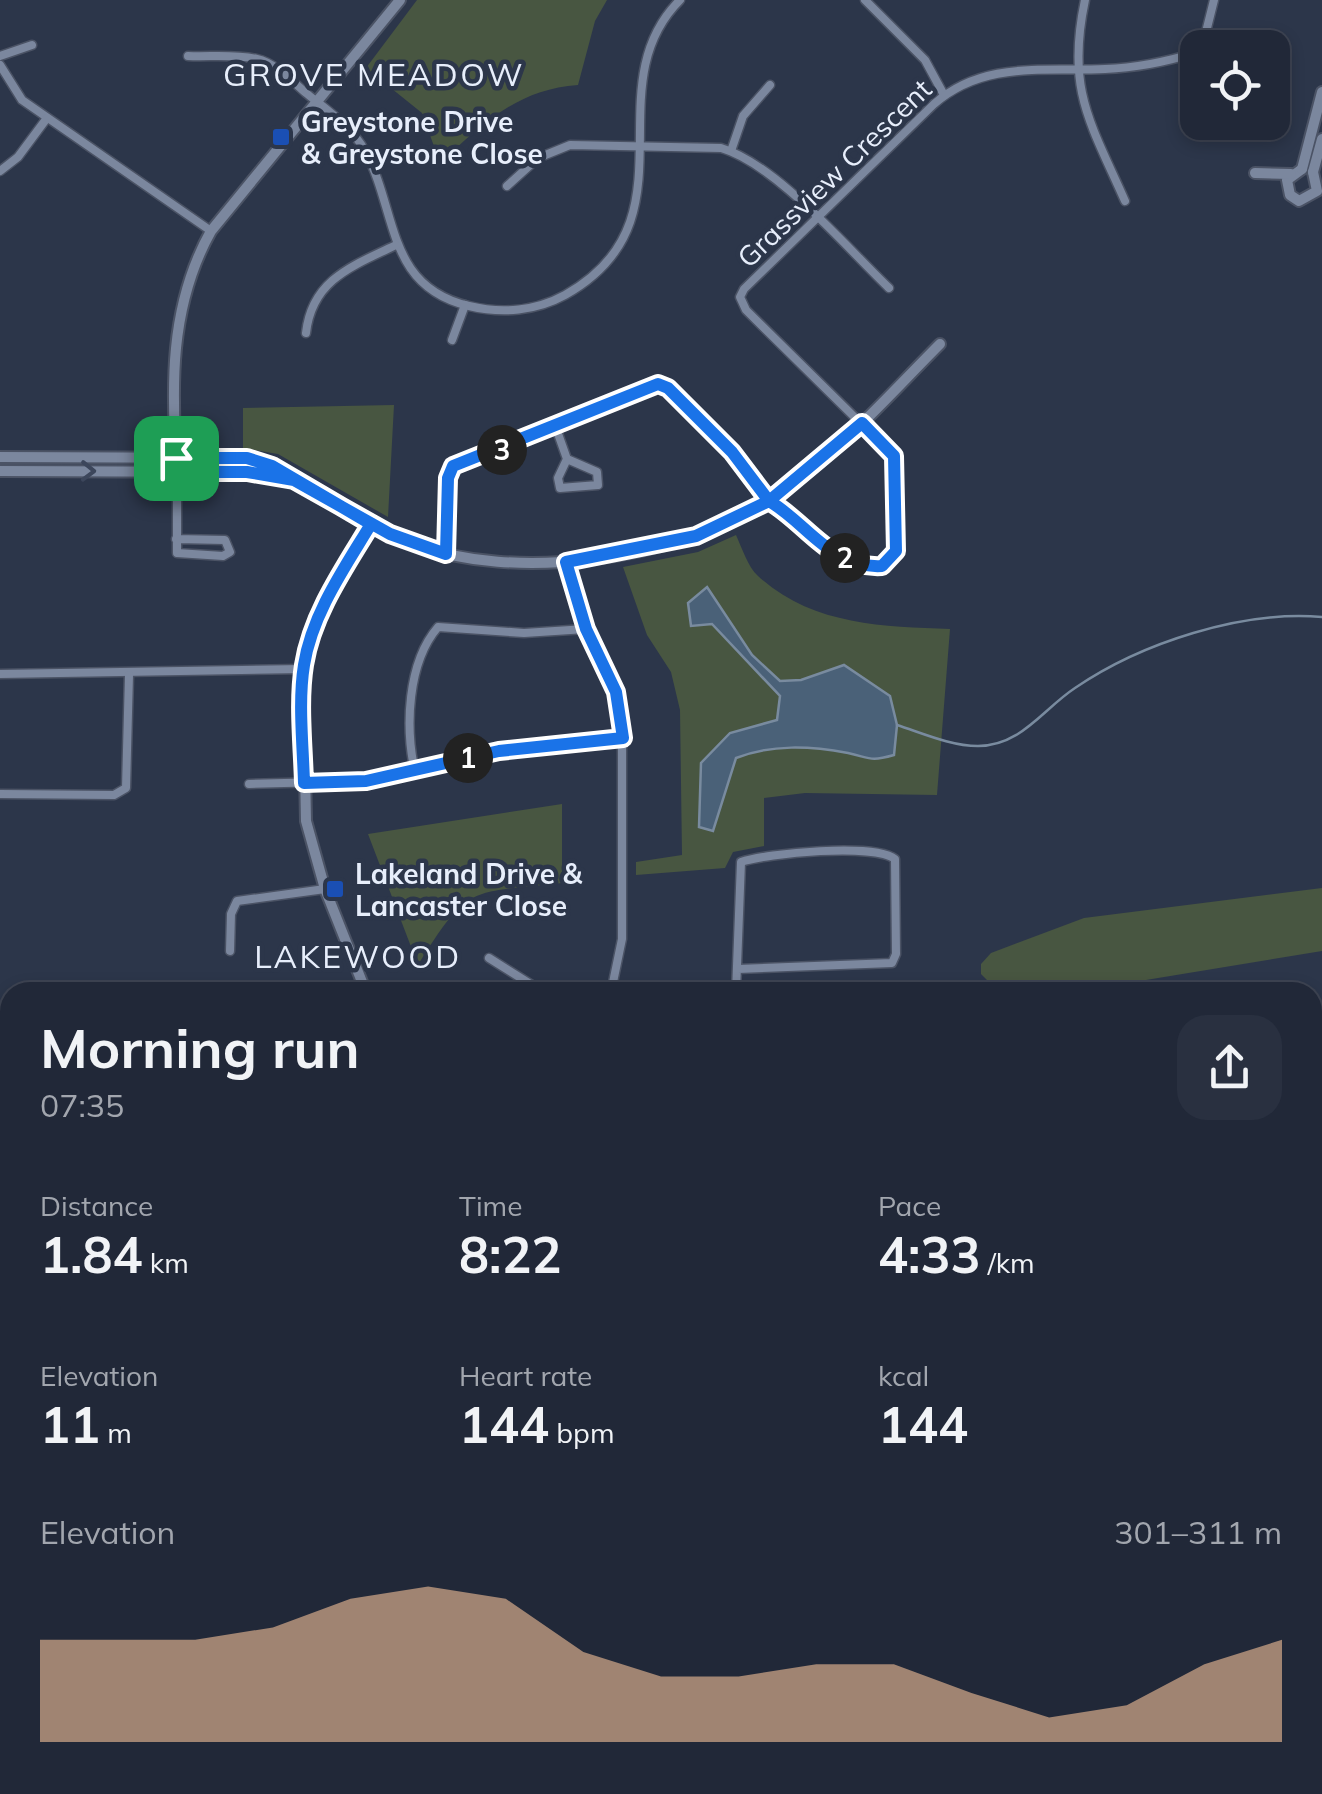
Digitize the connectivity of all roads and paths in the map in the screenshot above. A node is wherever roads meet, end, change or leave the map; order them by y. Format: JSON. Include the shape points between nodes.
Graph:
{"nodes":[{"id":1,"x":400,"y":0,"type":"edge"},
{"id":2,"x":680,"y":0,"type":"edge"},
{"id":3,"x":865,"y":0,"type":"edge"},
{"id":4,"x":1085,"y":0,"type":"edge"},
{"id":5,"x":1214,"y":0,"type":"edge"},
{"id":6,"x":1206,"y":30,"type":"edge"},
{"id":7,"x":32,"y":45,"type":"dead end"},
{"id":8,"x":1180,"y":55,"type":"edge"},
{"id":9,"x":0,"y":56,"type":"edge"},
{"id":10,"x":188,"y":56,"type":"dead end"},
{"id":11,"x":0,"y":65,"type":"edge"},
{"id":12,"x":1076,"y":70,"type":"junction"},
{"id":13,"x":770,"y":85,"type":"dead end"},
{"id":14,"x":1322,"y":92,"type":"edge"},
{"id":15,"x":944,"y":95,"type":"junction"},
{"id":16,"x":318,"y":103,"type":"junction"},
{"id":17,"x":47,"y":118,"type":"junction"},
{"id":18,"x":1322,"y":139,"type":"edge"},
{"id":19,"x":642,"y":144,"type":"junction"},
{"id":20,"x":731,"y":151,"type":"junction"},
{"id":21,"x":1302,"y":171,"type":"junction"},
{"id":22,"x":0,"y":172,"type":"edge"},
{"id":23,"x":507,"y":186,"type":"dead end"},
{"id":24,"x":1286,"y":188,"type":"junction"},
{"id":25,"x":1319,"y":191,"type":"edge"},
{"id":26,"x":1125,"y":201,"type":"dead end"},
{"id":27,"x":817,"y":220,"type":"junction"},
{"id":28,"x":212,"y":231,"type":"junction"},
{"id":29,"x":396,"y":245,"type":"junction"},
{"id":30,"x":889,"y":288,"type":"dead end"},
{"id":31,"x":465,"y":306,"type":"junction"},
{"id":32,"x":306,"y":333,"type":"dead end"},
{"id":33,"x":452,"y":340,"type":"dead end"},
{"id":34,"x":940,"y":344,"type":"dead end"},
{"id":35,"x":862,"y":423,"type":"junction"},
{"id":36,"x":556,"y":428,"type":"junction"},
{"id":37,"x":0,"y":457,"type":"edge"},
{"id":38,"x":176,"y":458,"type":"junction"},
{"id":39,"x":567,"y":459,"type":"junction"},
{"id":40,"x":0,"y":471,"type":"edge"},
{"id":41,"x":177,"y":472,"type":"junction"},
{"id":42,"x":294,"y":480,"type":"junction"},
{"id":43,"x":769,"y":501,"type":"junction"},
{"id":44,"x":371,"y":524,"type":"junction"},
{"id":45,"x":176,"y":539,"type":"junction"},
{"id":46,"x":446,"y":554,"type":"junction"},
{"id":47,"x":566,"y":562,"type":"junction"},
{"id":48,"x":586,"y":629,"type":"junction"},
{"id":49,"x":303,"y":669,"type":"junction"},
{"id":50,"x":0,"y":674,"type":"edge"},
{"id":51,"x":129,"y":675,"type":"junction"},
{"id":52,"x":623,"y":738,"type":"junction"},
{"id":53,"x":414,"y":772,"type":"junction"},
{"id":54,"x":304,"y":783,"type":"junction"},
{"id":55,"x":249,"y":784,"type":"dead end"},
{"id":56,"x":0,"y":794,"type":"edge"},
{"id":57,"x":325,"y":889,"type":"junction"},
{"id":58,"x":230,"y":950,"type":"dead end"},
{"id":59,"x":490,"y":958,"type":"dead end"},
{"id":60,"x":738,"y":969,"type":"junction"},
{"id":61,"x":362,"y":982,"type":"edge"},
{"id":62,"x":528,"y":982,"type":"edge"},
{"id":63,"x":614,"y":982,"type":"edge"},
{"id":64,"x":737,"y":982,"type":"edge"}],
"edges":[{"from":1,"to":16,"type":"street"},
{"from":2,"to":19,"type":"street","via":[[644,60]]},
{"from":3,"to":15,"type":"street","via":[[925,60]]},
{"from":4,"to":12,"type":"street"},
{"from":5,"to":6,"type":"street"},
{"from":7,"to":9,"type":"street"},
{"from":8,"to":12,"type":"street","name":"Grassview Crescent"},
{"from":10,"to":16,"type":"street","via":[[266,62]]},
{"from":11,"to":17,"type":"street","via":[[14,92]]},
{"from":12,"to":15,"type":"street","name":"Grassview Crescent","via":[[1006,70]]},
{"from":12,"to":26,"type":"street","via":[[1083,105]]},
{"from":13,"to":20,"type":"street","via":[[744,116]]},
{"from":14,"to":21,"type":"street"},
{"from":15,"to":27,"type":"street","name":"Grassview Crescent"},
{"from":16,"to":28,"type":"street"},
{"from":16,"to":29,"type":"street","via":[[366,152]]},
{"from":17,"to":22,"type":"street"},
{"from":17,"to":28,"type":"street"},
{"from":18,"to":21,"type":"street"},
{"from":19,"to":20,"type":"street"},
{"from":19,"to":23,"type":"street","via":[[558,147]]},
{"from":19,"to":31,"type":"street","via":[[634,216],[616,249],[587,280],[531,308]]},
{"from":20,"to":27,"type":"street","via":[[773,177]]},
{"from":21,"to":24,"type":"street"},
{"from":21,"to":24,"type":"street","via":[[1255,173]]},
{"from":21,"to":25,"type":"street"},
{"from":24,"to":25,"type":"street","via":[[1299,201]]},
{"from":27,"to":30,"type":"street"},
{"from":27,"to":35,"type":"street","name":"Grassview Crescent","via":[[744,289],[742,304]]},
{"from":28,"to":38,"type":"street","via":[[184,291],[177,324]]},
{"from":29,"to":31,"type":"street","via":[[421,279]]},
{"from":29,"to":32,"type":"street","via":[[330,279],[313,300]]},
{"from":31,"to":33,"type":"street"},
{"from":34,"to":35,"type":"street"},
{"from":35,"to":43,"type":"street"},
{"from":35,"to":43,"type":"street","via":[[895,464],[896,551],[888,563],[875,566],[826,549]]},
{"from":36,"to":39,"type":"street"},
{"from":36,"to":43,"type":"street","via":[[663,385]]},
{"from":36,"to":46,"type":"street","via":[[453,466]]},
{"from":37,"to":38,"type":"street"},
{"from":38,"to":41,"type":"street"},
{"from":38,"to":42,"type":"street","via":[[247,458]]},
{"from":39,"to":39,"type":"street","via":[[560,488],[598,485],[598,472]]},
{"from":40,"to":41,"type":"street","one_way":true},
{"from":41,"to":42,"type":"street"},
{"from":41,"to":45,"type":"street"},
{"from":42,"to":44,"type":"street"},
{"from":43,"to":47,"type":"street","via":[[696,536]]},
{"from":44,"to":46,"type":"street"},
{"from":44,"to":49,"type":"street","via":[[314,628]]},
{"from":45,"to":45,"type":"street","via":[[225,540],[230,552],[182,556]]},
{"from":46,"to":47,"type":"street"},
{"from":47,"to":48,"type":"street"},
{"from":48,"to":52,"type":"street","via":[[616,692]]},
{"from":48,"to":53,"type":"street","via":[[438,627],[414,685]]},
{"from":49,"to":51,"type":"street"},
{"from":49,"to":54,"type":"street"},
{"from":50,"to":51,"type":"street"},
{"from":51,"to":56,"type":"street","via":[[126,788],[114,794]]},
{"from":52,"to":53,"type":"street","via":[[499,751]]},
{"from":52,"to":63,"type":"street","via":[[622,939]]},
{"from":53,"to":54,"type":"street"},
{"from":54,"to":55,"type":"street"},
{"from":54,"to":57,"type":"street","via":[[306,821]]},
{"from":57,"to":58,"type":"street","via":[[236,901]]},
{"from":57,"to":61,"type":"street"},
{"from":59,"to":62,"type":"street"},
{"from":60,"to":60,"type":"street","via":[[892,963],[892,854],[816,852],[739,865]]},
{"from":60,"to":64,"type":"street"}]}
